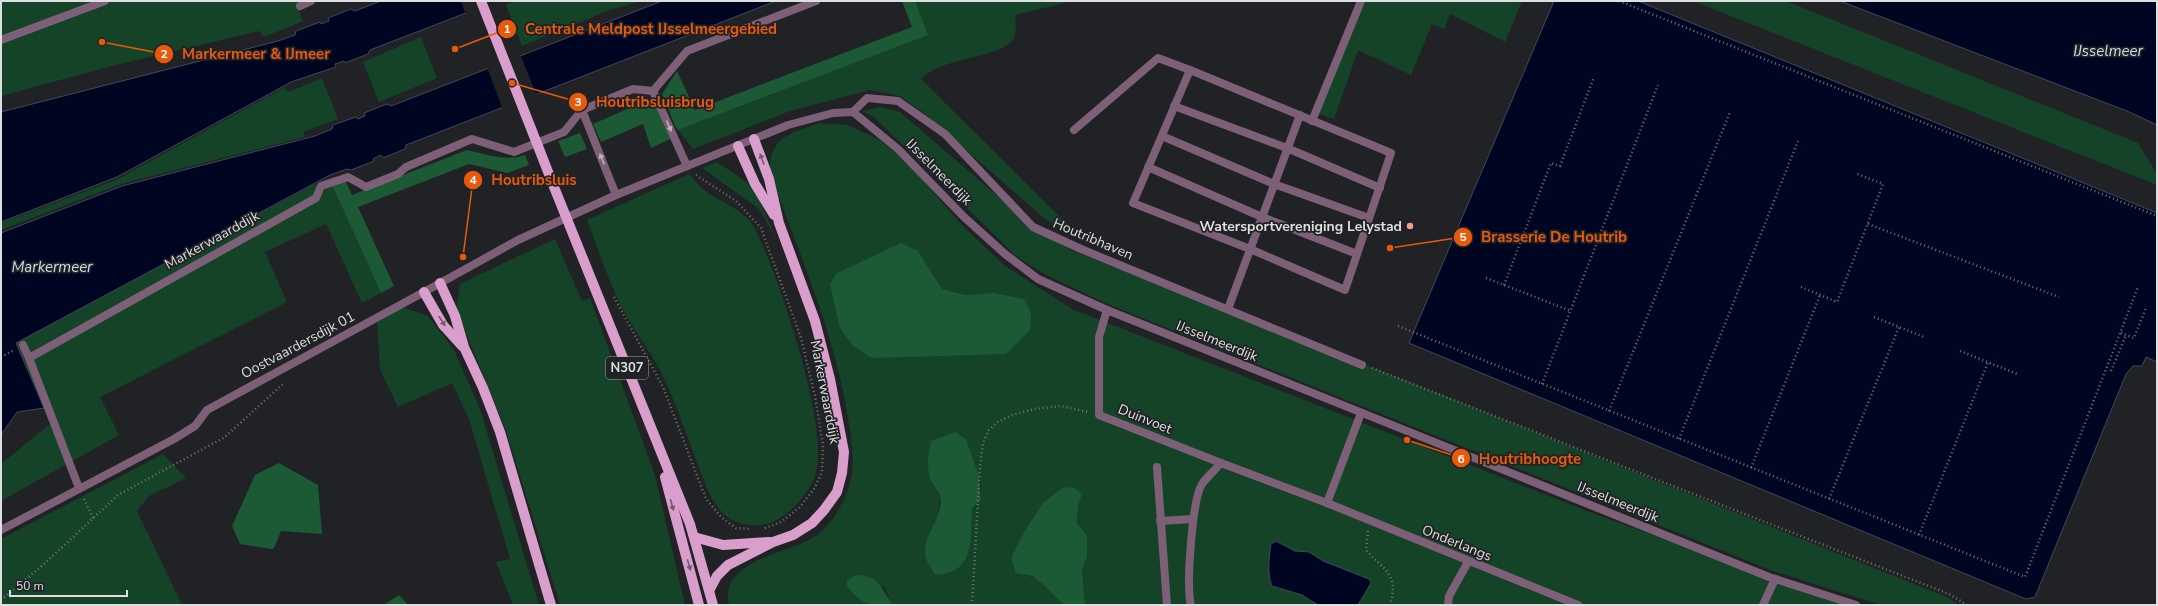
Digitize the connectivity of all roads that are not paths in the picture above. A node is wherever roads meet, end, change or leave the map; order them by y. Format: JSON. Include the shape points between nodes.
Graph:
{"nodes":[{"id":1,"x":105,"y":1,"type":"edge"},
{"id":2,"x":312,"y":1,"type":"edge"},
{"id":3,"x":481,"y":1,"type":"edge"},
{"id":4,"x":816,"y":1,"type":"edge"},
{"id":5,"x":1361,"y":1,"type":"edge"},
{"id":6,"x":300,"y":6,"type":"dead end"},
{"id":7,"x":1,"y":40,"type":"edge"},
{"id":8,"x":1190,"y":70,"type":"junction"},
{"id":9,"x":653,"y":91,"type":"junction"},
{"id":10,"x":1174,"y":106,"type":"junction"},
{"id":11,"x":582,"y":110,"type":"junction"},
{"id":12,"x":853,"y":112,"type":"junction"},
{"id":13,"x":1300,"y":115,"type":"junction"},
{"id":14,"x":1312,"y":121,"type":"junction"},
{"id":15,"x":1074,"y":130,"type":"dead end"},
{"id":16,"x":1162,"y":136,"type":"junction"},
{"id":17,"x":754,"y":139,"type":"junction"},
{"id":18,"x":738,"y":146,"type":"junction"},
{"id":19,"x":1287,"y":148,"type":"junction"},
{"id":20,"x":687,"y":166,"type":"junction"},
{"id":21,"x":1148,"y":167,"type":"junction"},
{"id":22,"x":1274,"y":184,"type":"junction"},
{"id":23,"x":1380,"y":188,"type":"junction"},
{"id":24,"x":616,"y":195,"type":"junction"},
{"id":25,"x":1262,"y":216,"type":"junction"},
{"id":26,"x":1369,"y":218,"type":"junction"},
{"id":27,"x":779,"y":222,"type":"junction"},
{"id":28,"x":1250,"y":249,"type":"junction"},
{"id":29,"x":1357,"y":254,"type":"junction"},
{"id":30,"x":440,"y":283,"type":"junction"},
{"id":31,"x":424,"y":292,"type":"junction"},
{"id":32,"x":1228,"y":309,"type":"junction"},
{"id":33,"x":1107,"y":310,"type":"junction"},
{"id":34,"x":23,"y":345,"type":"dead end"},
{"id":35,"x":464,"y":347,"type":"junction"},
{"id":36,"x":29,"y":358,"type":"junction"},
{"id":37,"x":1362,"y":364,"type":"road end"},
{"id":38,"x":1361,"y":414,"type":"junction"},
{"id":39,"x":655,"y":440,"type":"junction"},
{"id":40,"x":1221,"y":463,"type":"junction"},
{"id":41,"x":1157,"y":466,"type":"dead end"},
{"id":42,"x":79,"y":488,"type":"junction"},
{"id":43,"x":1327,"y":503,"type":"junction"},
{"id":44,"x":1193,"y":519,"type":"junction"},
{"id":45,"x":1160,"y":521,"type":"junction"},
{"id":46,"x":1,"y":530,"type":"edge"},
{"id":47,"x":694,"y":537,"type":"junction"},
{"id":48,"x":774,"y":542,"type":"junction"},
{"id":49,"x":1468,"y":562,"type":"junction"},
{"id":50,"x":1775,"y":579,"type":"junction"},
{"id":51,"x":710,"y":589,"type":"junction"},
{"id":52,"x":551,"y":605,"type":"edge"},
{"id":53,"x":699,"y":605,"type":"edge"},
{"id":54,"x":713,"y":605,"type":"edge"},
{"id":55,"x":1167,"y":605,"type":"edge"},
{"id":56,"x":1191,"y":605,"type":"edge"},
{"id":57,"x":1448,"y":605,"type":"edge"},
{"id":58,"x":1578,"y":605,"type":"edge"},
{"id":59,"x":1763,"y":605,"type":"edge"},
{"id":60,"x":1856,"y":605,"type":"edge"}],
"edges":[{"from":1,"to":7,"type":"street"},
{"from":2,"to":6,"type":"street"},
{"from":3,"to":39,"type":"main road","number":"N307"},
{"from":4,"to":9,"type":"street","via":[[687,51]]},
{"from":5,"to":14,"type":"street"},
{"from":8,"to":10,"type":"street"},
{"from":8,"to":13,"type":"street"},
{"from":8,"to":15,"type":"street","via":[[1158,58]]},
{"from":9,"to":11,"type":"street","via":[[633,89]]},
{"from":9,"to":20,"type":"street","one_way":true},
{"from":10,"to":16,"type":"street"},
{"from":10,"to":19,"type":"street"},
{"from":24,"to":11,"type":"street","one_way":true},
{"from":11,"to":36,"type":"street","name":"Markerwaarddijk","via":[[564,132],[514,152],[472,139],[366,187],[348,177],[321,186],[316,198]]},
{"from":12,"to":17,"type":"street","via":[[833,113],[788,125]]},
{"from":12,"to":32,"type":"street","name":"Houtribhaven","via":[[867,98],[898,101],[945,134],[1033,227]]},
{"from":12,"to":33,"type":"street","name":"IJsselmeerdijk","via":[[898,149],[964,217],[1038,280]]},
{"from":13,"to":14,"type":"street"},
{"from":13,"to":19,"type":"street"},
{"from":14,"to":23,"type":"street","via":[[1391,154]]},
{"from":16,"to":21,"type":"street"},
{"from":16,"to":22,"type":"street"},
{"from":17,"to":18,"type":"street"},
{"from":27,"to":17,"type":"main road","one_way":true,"via":[[769,179]]},
{"from":18,"to":20,"type":"street"},
{"from":18,"to":27,"type":"main road","via":[[755,184]]},
{"from":19,"to":22,"type":"street"},
{"from":19,"to":23,"type":"street"},
{"from":20,"to":24,"type":"street"},
{"from":21,"to":25,"type":"street"},
{"from":21,"to":28,"type":"street","via":[[1133,203]]},
{"from":22,"to":25,"type":"street"},
{"from":22,"to":26,"type":"street"},
{"from":23,"to":26,"type":"street"},
{"from":24,"to":30,"type":"street","name":"Oostvaardersdijk 01","via":[[518,240]]},
{"from":25,"to":28,"type":"street"},
{"from":25,"to":29,"type":"street"},
{"from":26,"to":29,"type":"street"},
{"from":27,"to":48,"type":"main road","via":[[814,321],[830,379],[844,452],[837,492],[824,510],[812,523],[793,535]]},
{"from":28,"to":29,"type":"street","via":[[1345,290]]},
{"from":28,"to":32,"type":"street"},
{"from":30,"to":31,"type":"street","name":"Oostvaardersdijk 01"},
{"from":30,"to":35,"type":"main road","via":[[455,316]]},
{"from":31,"to":35,"type":"main road","one_way":true,"via":[[443,325]]},
{"from":31,"to":42,"type":"street","name":"Oostvaardersdijk 01","via":[[206,410],[195,426],[174,439]]},
{"from":32,"to":37,"type":"street","name":"Houtribhaven"},
{"from":33,"to":38,"type":"street","name":"IJsselmeerdijk"},
{"from":33,"to":40,"type":"street","name":"Duinvoet","via":[[1099,337],[1099,415]]},
{"from":34,"to":36,"type":"street"},
{"from":35,"to":52,"type":"main road","via":[[500,432]]},
{"from":36,"to":42,"type":"street"},
{"from":38,"to":43,"type":"street"},
{"from":38,"to":50,"type":"street","name":"IJsselmeerdijk"},
{"from":39,"to":47,"type":"main road","number":"N307"},
{"from":39,"to":53,"type":"main road","number":"N307","one_way":true},
{"from":40,"to":43,"type":"street","name":"Onderlangs"},
{"from":40,"to":44,"type":"street","via":[[1202,484],[1195,502]]},
{"from":41,"to":45,"type":"street"},
{"from":42,"to":46,"type":"street","name":"Oostvaardersdijk 01"},
{"from":43,"to":49,"type":"street","name":"Onderlangs"},
{"from":44,"to":45,"type":"street"},
{"from":44,"to":56,"type":"street"},
{"from":45,"to":55,"type":"street"},
{"from":47,"to":48,"type":"main road","via":[[722,544]]},
{"from":47,"to":51,"type":"main road","number":"N307"},
{"from":48,"to":51,"type":"main road","via":[[728,565],[717,576]]},
{"from":49,"to":57,"type":"street","via":[[1449,596]]},
{"from":49,"to":58,"type":"street","name":"Onderlangs"},
{"from":50,"to":59,"type":"street"},
{"from":50,"to":60,"type":"street","name":"IJsselmeerdijk"},
{"from":51,"to":54,"type":"main road","number":"N307"}]}
